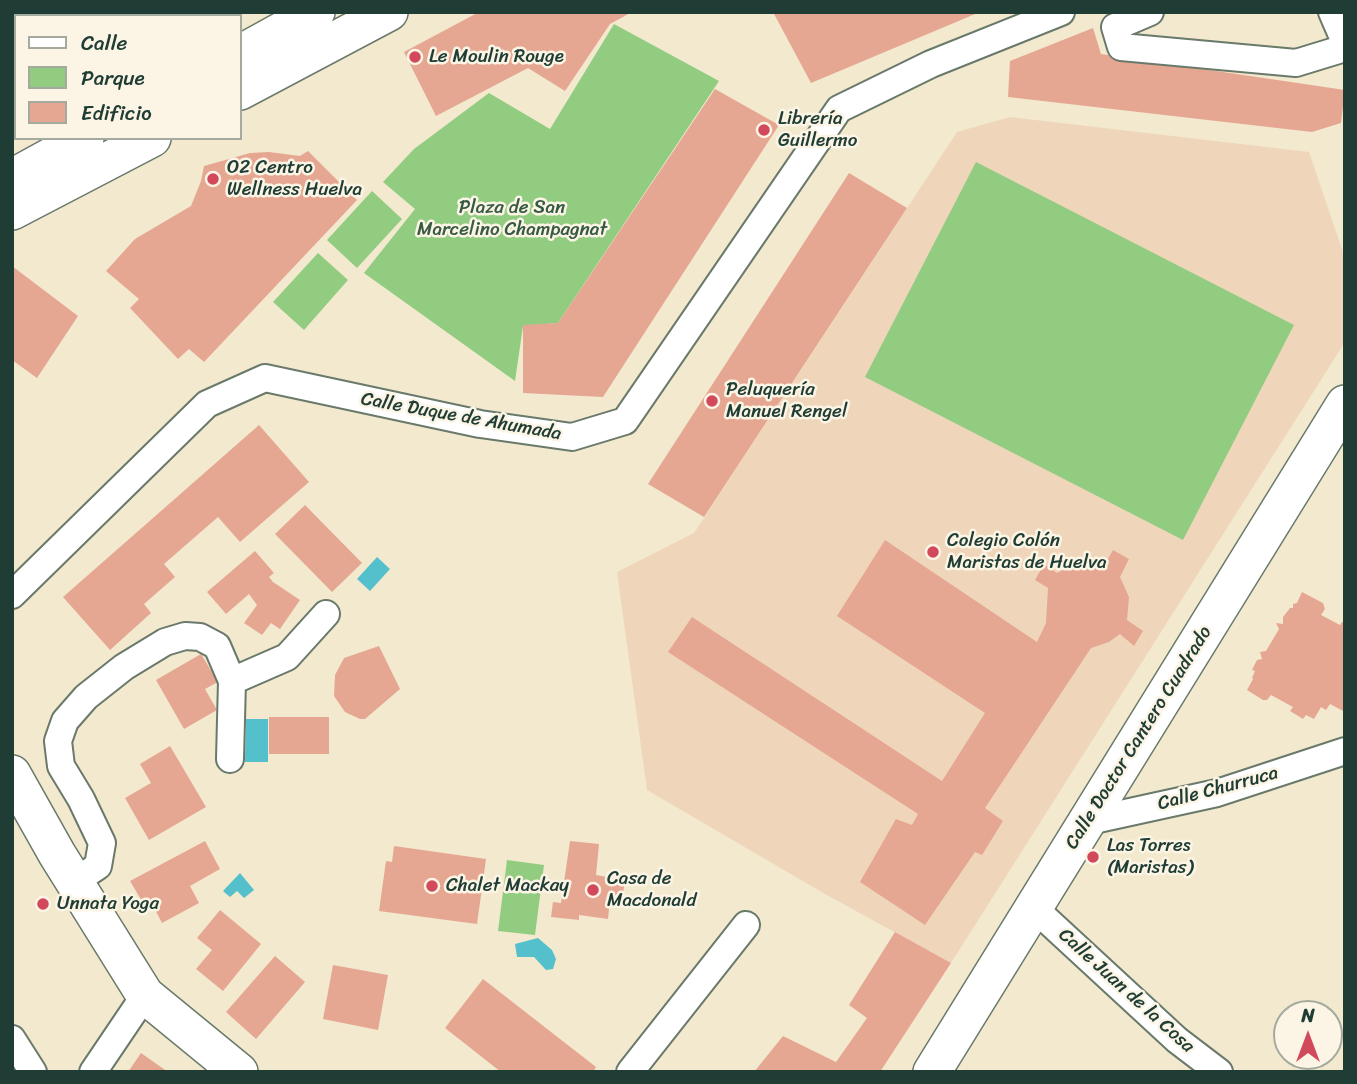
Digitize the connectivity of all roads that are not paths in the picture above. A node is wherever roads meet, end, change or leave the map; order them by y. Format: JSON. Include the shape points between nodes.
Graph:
{"nodes":[{"id":1,"x":316,"y":12,"type":"edge"},
{"id":2,"x":389,"y":12,"type":"edge"},
{"id":3,"x":1060,"y":12,"type":"edge"},
{"id":4,"x":1150,"y":12,"type":"edge"},
{"id":5,"x":1332,"y":12,"type":"edge"},
{"id":6,"x":1345,"y":43,"type":"edge"},
{"id":7,"x":1345,"y":48,"type":"edge"},
{"id":8,"x":242,"y":53,"type":"edge"},
{"id":9,"x":242,"y":91,"type":"edge"},
{"id":10,"x":148,"y":140,"type":"edge"},
{"id":11,"x":74,"y":141,"type":"edge"},
{"id":12,"x":12,"y":178,"type":"edge"},
{"id":13,"x":12,"y":211,"type":"edge"},
{"id":14,"x":1345,"y":404,"type":"edge"},
{"id":15,"x":12,"y":595,"type":"edge"},
{"id":16,"x":326,"y":614,"type":"dead end"},
{"id":17,"x":232,"y":681,"type":"junction"},
{"id":18,"x":1345,"y":751,"type":"edge"},
{"id":19,"x":229,"y":759,"type":"dead end"},
{"id":20,"x":12,"y":774,"type":"edge"},
{"id":21,"x":1089,"y":821,"type":"junction"},
{"id":22,"x":66,"y":868,"type":"junction"},
{"id":23,"x":1034,"y":908,"type":"junction"},
{"id":24,"x":746,"y":925,"type":"dead end"},
{"id":25,"x":145,"y":995,"type":"junction"},
{"id":26,"x":12,"y":1039,"type":"edge"},
{"id":27,"x":33,"y":1072,"type":"edge"},
{"id":28,"x":93,"y":1072,"type":"edge"},
{"id":29,"x":239,"y":1072,"type":"edge"},
{"id":30,"x":630,"y":1072,"type":"edge"},
{"id":31,"x":932,"y":1072,"type":"edge"},
{"id":32,"x":1219,"y":1072,"type":"edge"}],
"edges":[{"from":1,"to":8,"type":"street"},
{"from":2,"to":9,"type":"street"},
{"from":3,"to":15,"type":"street","name":"Calle Duque de Ahumada","via":[[931,64],[839,109],[625,421],[572,437],[480,424],[265,378],[207,404]]},
{"from":4,"to":7,"type":"street","via":[[1115,27],[1121,47],[1296,63]]},
{"from":5,"to":6,"type":"street"},
{"from":10,"to":13,"type":"street"},
{"from":11,"to":12,"type":"street"},
{"from":14,"to":21,"type":"street","name":"Calle Doctor Cantero Cuadrado"},
{"from":16,"to":17,"type":"street","via":[[287,657]]},
{"from":17,"to":19,"type":"street"},
{"from":17,"to":22,"type":"street","via":[[217,646],[200,637],[185,636],[165,642],[124,667],[86,697],[65,722],[58,741],[61,766],[102,844],[98,866]]},
{"from":18,"to":21,"type":"street","name":"Calle Churruca","via":[[1217,793]]},
{"from":20,"to":22,"type":"street"},
{"from":21,"to":23,"type":"street","name":"Calle Doctor Cantero Cuadrado"},
{"from":22,"to":25,"type":"street"},
{"from":23,"to":31,"type":"street","name":"Calle Doctor Cantero Cuadrado"},
{"from":23,"to":32,"type":"street","name":"Calle Juan de la Cosa","via":[[1177,1040]]},
{"from":24,"to":30,"type":"street"},
{"from":25,"to":28,"type":"street"},
{"from":25,"to":29,"type":"street"},
{"from":26,"to":27,"type":"street"}]}
